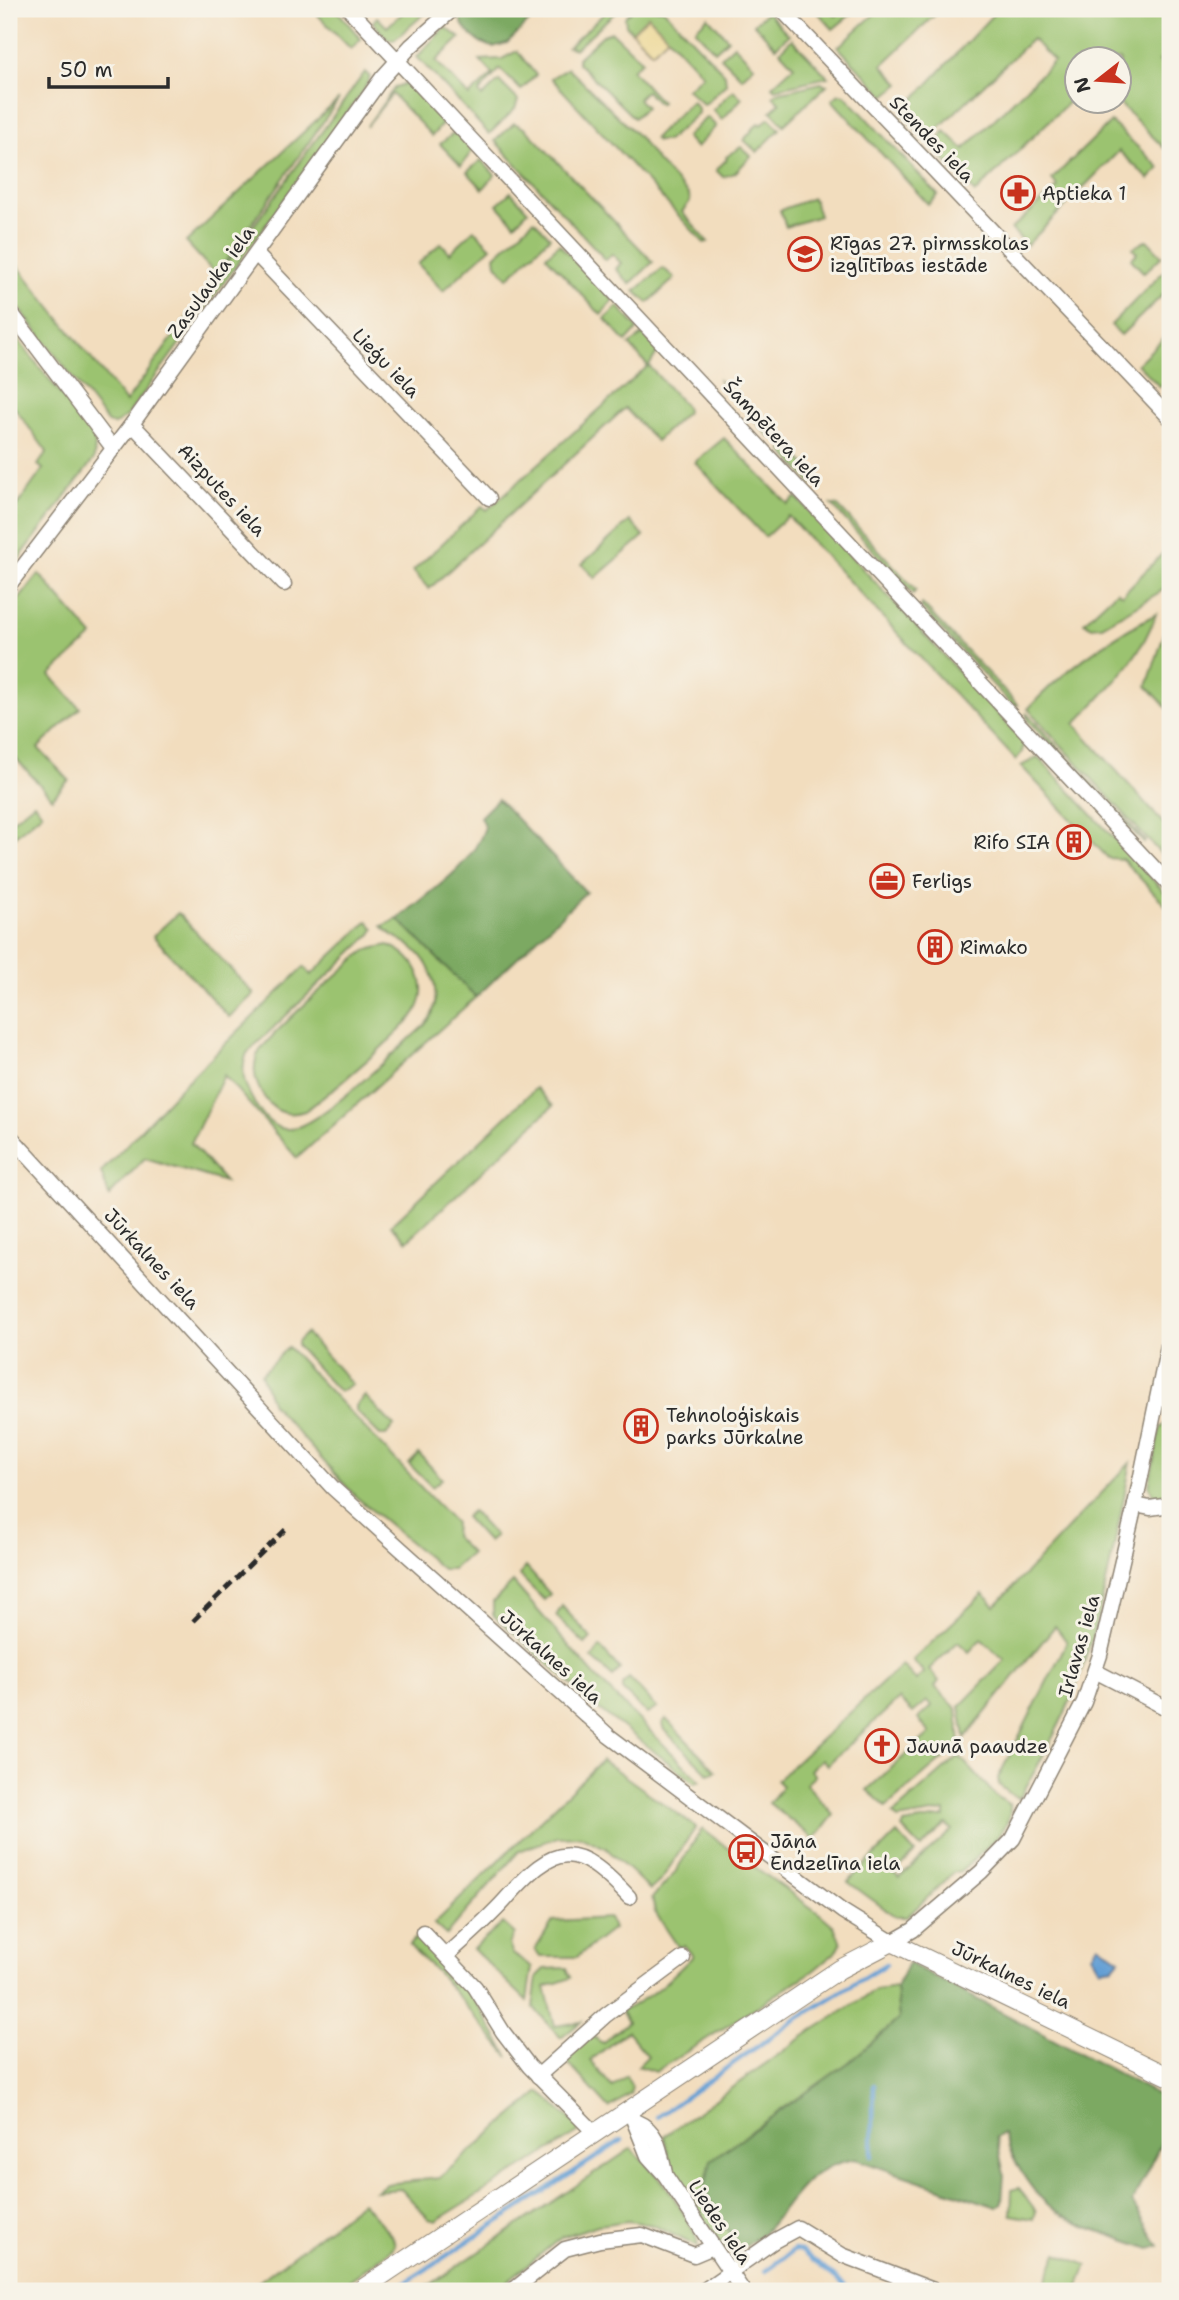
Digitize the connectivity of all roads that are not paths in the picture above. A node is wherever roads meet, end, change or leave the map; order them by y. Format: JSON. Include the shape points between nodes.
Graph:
{"nodes":[{"id":1,"x":349,"y":9,"type":"edge"},
{"id":2,"x":453,"y":9,"type":"edge"},
{"id":3,"x":781,"y":9,"type":"edge"},
{"id":4,"x":398,"y":60,"type":"junction"},
{"id":5,"x":256,"y":254,"type":"junction"},
{"id":6,"x":9,"y":310,"type":"edge"},
{"id":7,"x":1170,"y":418,"type":"edge"},
{"id":8,"x":132,"y":424,"type":"junction"},
{"id":9,"x":113,"y":448,"type":"junction"},
{"id":10,"x":489,"y":498,"type":"dead end"},
{"id":11,"x":284,"y":584,"type":"dead end"},
{"id":12,"x":9,"y":585,"type":"edge"},
{"id":13,"x":1170,"y":886,"type":"edge"},
{"id":14,"x":9,"y":1135,"type":"edge"},
{"id":15,"x":1170,"y":1336,"type":"edge"},
{"id":16,"x":1135,"y":1505,"type":"junction"},
{"id":17,"x":1170,"y":1505,"type":"edge"},
{"id":18,"x":1095,"y":1671,"type":"junction"},
{"id":19,"x":1170,"y":1710,"type":"edge"},
{"id":20,"x":629,"y":1897,"type":"dead end"},
{"id":21,"x":423,"y":1933,"type":"dead end"},
{"id":22,"x":892,"y":1942,"type":"junction"},
{"id":23,"x":446,"y":1956,"type":"junction"},
{"id":24,"x":683,"y":1958,"type":"dead end"},
{"id":25,"x":538,"y":2076,"type":"junction"},
{"id":26,"x":1170,"y":2077,"type":"edge"},
{"id":27,"x":633,"y":2115,"type":"junction"},
{"id":28,"x":595,"y":2133,"type":"junction"},
{"id":29,"x":713,"y":2247,"type":"junction"},
{"id":30,"x":730,"y":2273,"type":"junction"},
{"id":31,"x":359,"y":2291,"type":"edge"},
{"id":32,"x":512,"y":2291,"type":"edge"},
{"id":33,"x":703,"y":2291,"type":"edge"},
{"id":34,"x":743,"y":2291,"type":"edge"},
{"id":35,"x":936,"y":2291,"type":"edge"}],
"edges":[{"from":1,"to":4,"type":"street","name":"Šampētera iela"},
{"from":2,"to":4,"type":"street","name":"Zasulauka iela"},
{"from":3,"to":7,"type":"street","name":"Stendes iela"},
{"from":4,"to":5,"type":"street","name":"Zasulauka iela"},
{"from":4,"to":13,"type":"street","name":"Šampētera iela"},
{"from":5,"to":8,"type":"street","name":"Zasulauka iela"},
{"from":5,"to":10,"type":"street","name":"Lieģu iela"},
{"from":6,"to":9,"type":"street"},
{"from":8,"to":9,"type":"street","name":"Zasulauka iela"},
{"from":8,"to":11,"type":"street","name":"Aizputes iela"},
{"from":9,"to":12,"type":"street","name":"Zasulauka iela"},
{"from":14,"to":22,"type":"street","name":"Jūrkalnes iela","via":[[333,1489],[609,1736],[822,1896]]},
{"from":15,"to":16,"type":"street","name":"Irlavas iela"},
{"from":16,"to":17,"type":"street"},
{"from":16,"to":18,"type":"street","name":"Irlavas iela"},
{"from":18,"to":19,"type":"street"},
{"from":18,"to":22,"type":"street","name":"Irlavas iela","via":[[1066,1740],[1013,1839],[962,1889]]},
{"from":20,"to":23,"type":"street","via":[[589,1861],[570,1855],[550,1858],[528,1872],[492,1914]]},
{"from":21,"to":23,"type":"street"},
{"from":22,"to":26,"type":"street","name":"Jūrkalnes iela"},
{"from":22,"to":27,"type":"street","via":[[840,1969]]},
{"from":23,"to":25,"type":"street","via":[[475,1987]]},
{"from":24,"to":25,"type":"street","via":[[606,2015]]},
{"from":25,"to":28,"type":"street"},
{"from":27,"to":28,"type":"street"},
{"from":27,"to":29,"type":"street","name":"Liedes iela","via":[[648,2155]]},
{"from":28,"to":31,"type":"street"},
{"from":29,"to":30,"type":"street","name":"Liedes iela"},
{"from":29,"to":32,"type":"street","via":[[694,2255],[642,2235],[600,2240],[565,2249]]},
{"from":30,"to":33,"type":"street"},
{"from":30,"to":34,"type":"street","name":"Liedes iela"},
{"from":30,"to":35,"type":"street","via":[[798,2228],[842,2255]]}]}
